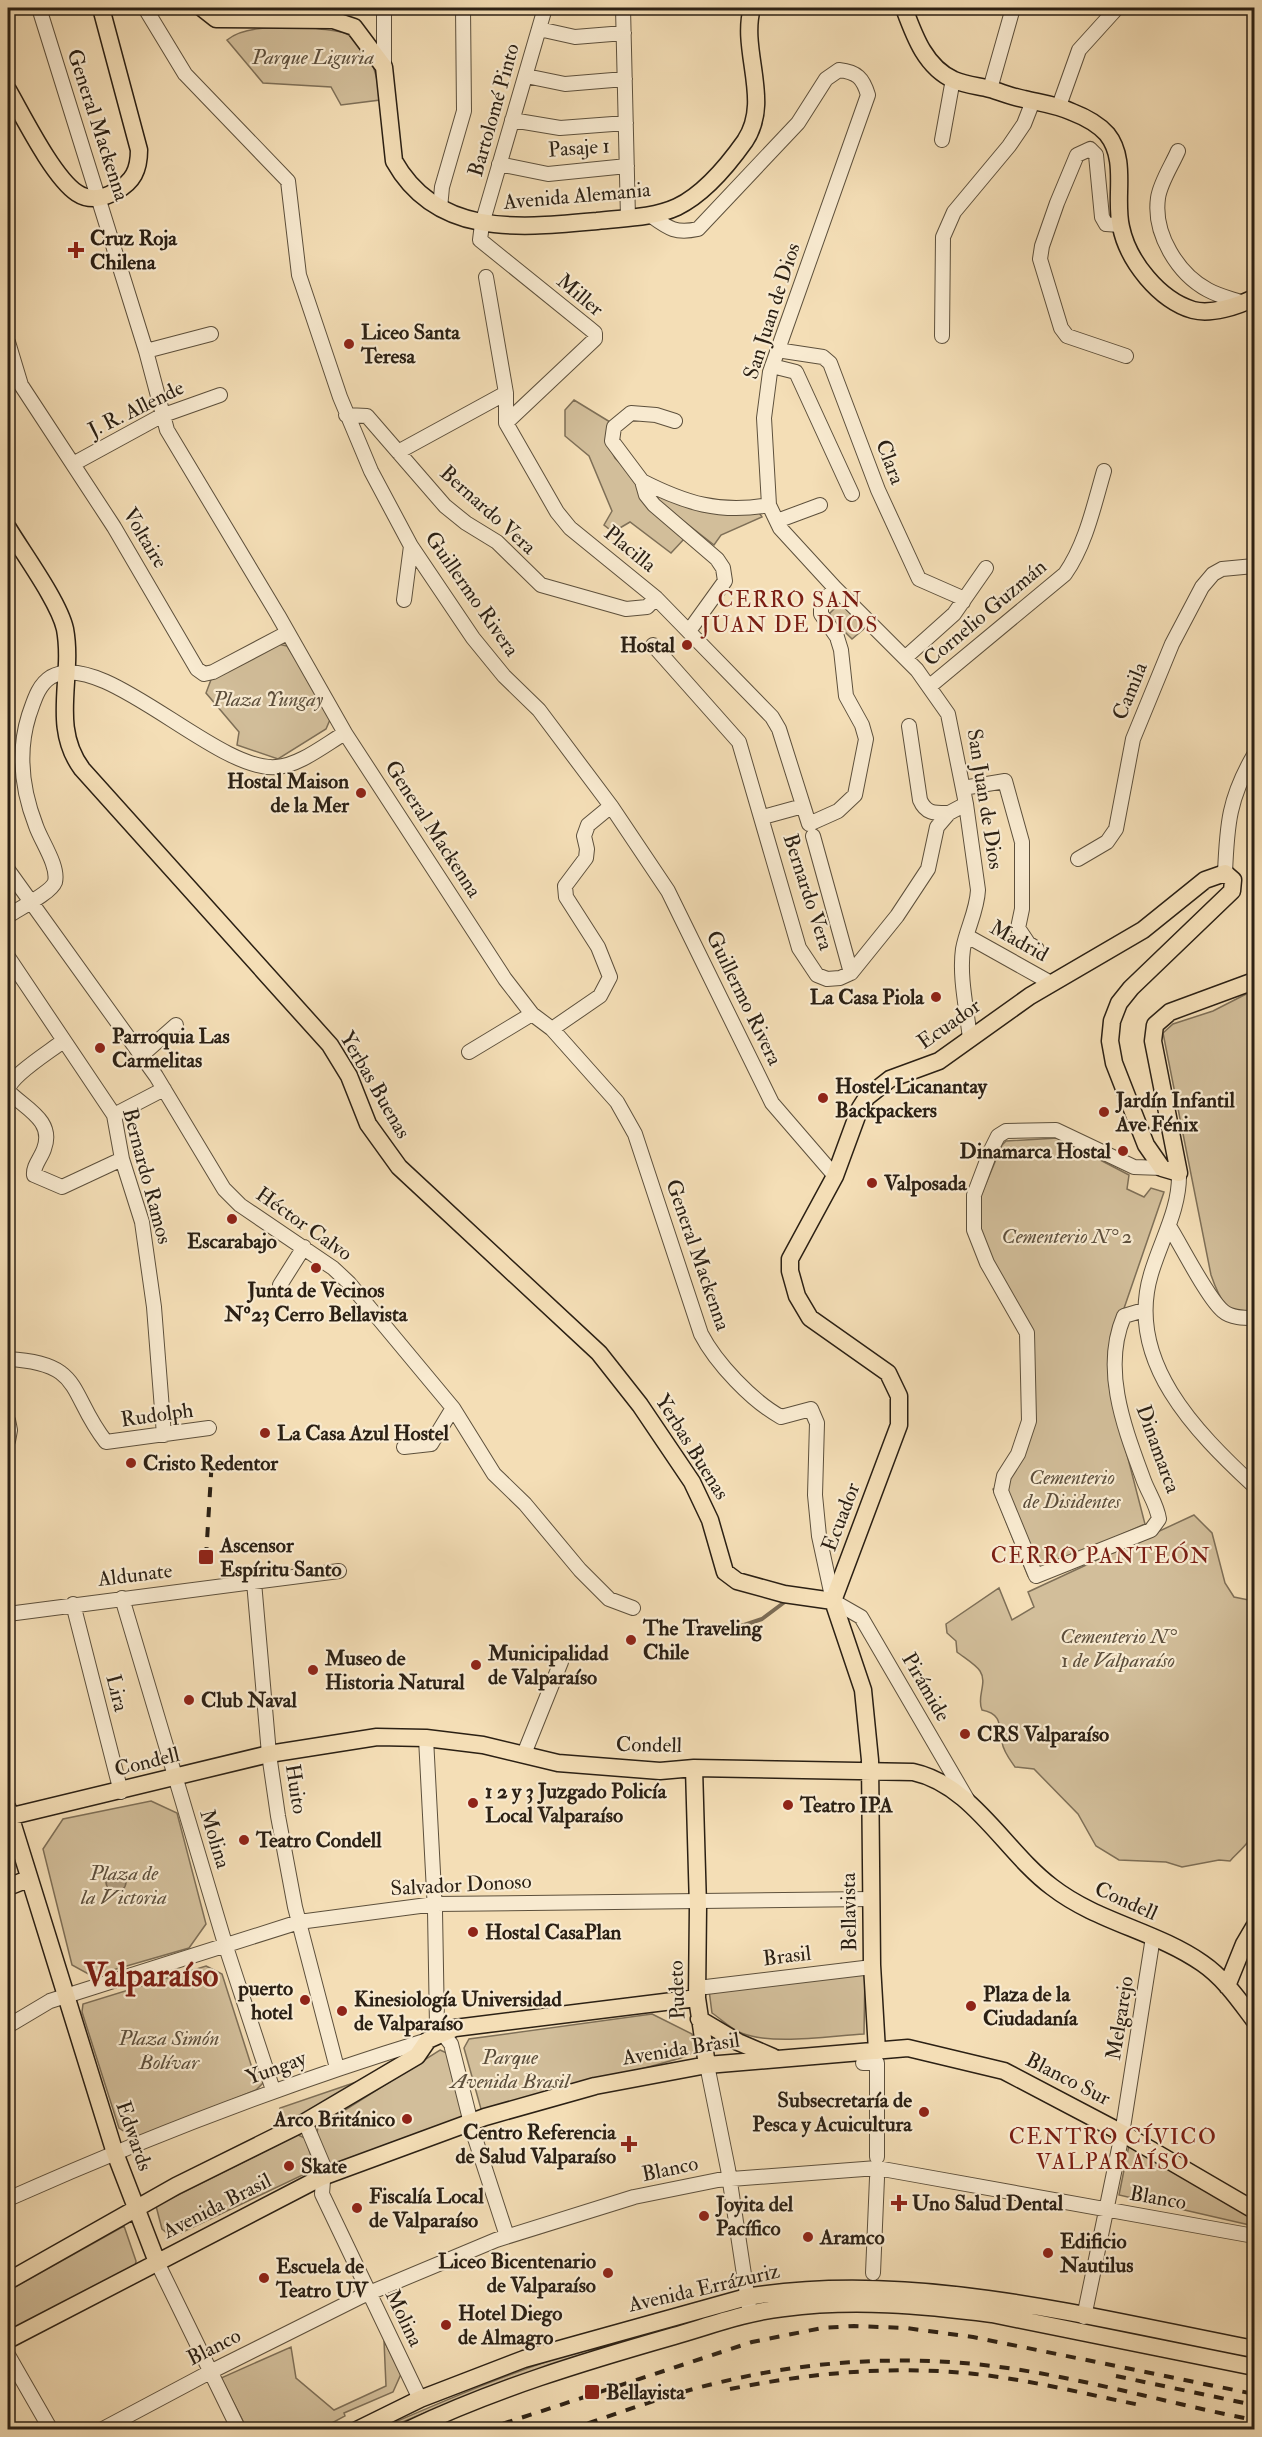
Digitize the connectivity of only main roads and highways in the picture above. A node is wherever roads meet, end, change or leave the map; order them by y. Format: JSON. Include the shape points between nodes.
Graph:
{"nodes":[{"id":1,"x":101,"y":8,"type":"edge"},
{"id":2,"x":202,"y":8,"type":"edge"},
{"id":3,"x":752,"y":8,"type":"edge"},
{"id":4,"x":904,"y":8,"type":"edge"},
{"id":5,"x":243,"y":14,"type":"edge"},
{"id":6,"x":284,"y":14,"type":"edge"},
{"id":7,"x":8,"y":90,"type":"edge"},
{"id":8,"x":1249,"y":301,"type":"edge"},
{"id":9,"x":8,"y":528,"type":"edge"},
{"id":10,"x":1254,"y":981,"type":"edge"},
{"id":11,"x":833,"y":1600,"type":"junction"},
{"id":12,"x":694,"y":1768,"type":"junction"},
{"id":13,"x":871,"y":1773,"type":"junction"},
{"id":14,"x":8,"y":1814,"type":"edge"},
{"id":15,"x":28,"y":1879,"type":"junction"},
{"id":16,"x":8,"y":1887,"type":"edge"},
{"id":17,"x":1254,"y":1927,"type":"edge"},
{"id":18,"x":1227,"y":1986,"type":"junction"},
{"id":19,"x":702,"y":1993,"type":"junction"},
{"id":20,"x":699,"y":2019,"type":"junction"},
{"id":21,"x":1254,"y":2020,"type":"edge"},
{"id":22,"x":877,"y":2051,"type":"junction"},
{"id":23,"x":776,"y":2058,"type":"junction"},
{"id":24,"x":707,"y":2065,"type":"junction"},
{"id":25,"x":136,"y":2208,"type":"junction"},
{"id":26,"x":1254,"y":2210,"type":"edge"},
{"id":27,"x":157,"y":2262,"type":"junction"},
{"id":28,"x":8,"y":2281,"type":"edge"},
{"id":29,"x":8,"y":2340,"type":"edge"},
{"id":30,"x":1254,"y":2349,"type":"edge"},
{"id":31,"x":1254,"y":2367,"type":"edge"},
{"id":32,"x":357,"y":2430,"type":"edge"},
{"id":33,"x":408,"y":2430,"type":"edge"}],
"edges":[{"from":1,"to":7,"type":"main road","via":[[140,150],[134,177],[123,187],[99,198],[82,195],[69,185]]},
{"from":2,"to":5,"type":"main road","via":[[216,19]]},
{"from":3,"to":6,"type":"main road","name":"Avenida Alemania","via":[[749,25],[757,104],[754,125],[745,141],[702,189],[678,206],[650,215],[557,225],[482,224],[420,196],[394,160],[384,67],[354,27],[333,20]]},
{"from":4,"to":8,"type":"main road","via":[[921,49],[953,80],[1059,106],[1084,117],[1107,135],[1120,175],[1120,225],[1124,241],[1144,273],[1178,303],[1194,310],[1214,310]]},
{"from":5,"to":6,"type":"main road"},
{"from":9,"to":11,"type":"main road","name":"Yerbas Buenas","via":[[64,627],[65,726],[67,744],[74,757],[330,1045],[349,1076],[368,1124],[399,1167],[599,1353],[627,1387],[697,1492],[710,1520],[725,1572],[737,1581],[784,1594]]},
{"from":10,"to":11,"type":"main road","name":"Ecuador","via":[[1170,1012],[1155,1025],[1153,1041],[1179,1173],[1162,1168],[1146,1145],[1114,1063],[1112,1021],[1131,988],[1232,891],[1233,880],[1225,873],[1205,880],[1143,930],[1051,983],[927,1067],[890,1079],[867,1097],[835,1176],[790,1259],[793,1283],[810,1318],[888,1374],[899,1396],[901,1415]]},
{"from":11,"to":13,"type":"main road","name":"Bellavista","via":[[863,1690]]},
{"from":12,"to":13,"type":"main road","name":"Condell"},
{"from":12,"to":14,"type":"main road","name":"Condell","via":[[660,1771],[558,1763],[483,1745],[377,1737],[269,1754],[121,1792]]},
{"from":12,"to":19,"type":"main road","name":"Pudeto"},
{"from":13,"to":18,"type":"main road","name":"Condell","via":[[913,1772],[942,1783],[971,1806],[1053,1888],[1202,1963]]},
{"from":13,"to":22,"type":"main road","name":"Bellavista","via":[[872,1967]]},
{"from":14,"to":15,"type":"main road","name":"Edwards"},
{"from":15,"to":16,"type":"main road"},
{"from":15,"to":25,"type":"main road","name":"Edwards"},
{"from":17,"to":18,"type":"main road"},
{"from":18,"to":21,"type":"main road","name":"Condell"},
{"from":19,"to":20,"type":"main road","name":"Pudeto"},
{"from":19,"to":25,"type":"main road","name":"Avenida Brasil","via":[[464,2026],[436,2036],[417,2056],[305,2122]]},
{"from":20,"to":23,"type":"main road"},
{"from":20,"to":24,"type":"main road","name":"Pudeto"},
{"from":22,"to":23,"type":"main road","name":"Avenida Brasil"},
{"from":22,"to":26,"type":"main road","name":"Blanco Sur","via":[[908,2048],[1004,2071],[1122,2133]]},
{"from":23,"to":24,"type":"main road","name":"Avenida Brasil"},
{"from":24,"to":27,"type":"main road","name":"Avenida Brasil","via":[[595,2086],[472,2121],[322,2178]]},
{"from":25,"to":27,"type":"main road","name":"Edwards"},
{"from":25,"to":28,"type":"main road","name":"Avenida Brasil"},
{"from":27,"to":29,"type":"main road","name":"Avenida Brasil"},
{"from":30,"to":32,"type":"main road","name":"Avenida Errázuriz","via":[[972,2298],[873,2288],[781,2291],[747,2296],[524,2359],[420,2398]]},
{"from":31,"to":33,"type":"main road","name":"Avenida Errázuriz","via":[[1081,2330],[948,2308],[852,2302],[750,2314],[533,2378]]}]}
